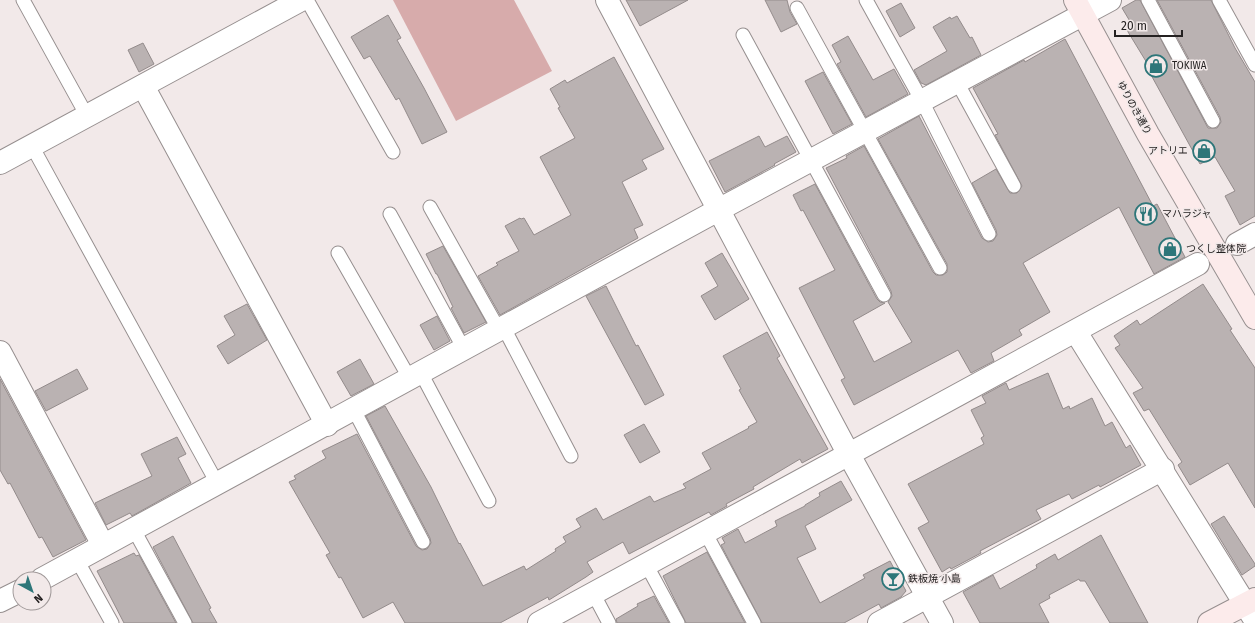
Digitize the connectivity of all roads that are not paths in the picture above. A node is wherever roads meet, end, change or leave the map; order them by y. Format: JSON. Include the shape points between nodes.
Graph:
{"nodes":[{"id":1,"x":23,"y":0,"type":"edge"},
{"id":2,"x":301,"y":0,"type":"edge"},
{"id":3,"x":307,"y":0,"type":"edge"},
{"id":4,"x":607,"y":0,"type":"edge"},
{"id":5,"x":866,"y":0,"type":"edge"},
{"id":6,"x":1110,"y":0,"type":"edge"},
{"id":7,"x":1148,"y":0,"type":"edge"},
{"id":8,"x":1219,"y":0,"type":"edge"},
{"id":9,"x":1079,"y":7,"type":"edge"},
{"id":10,"x":797,"y":8,"type":"dead end"},
{"id":11,"x":743,"y":35,"type":"dead end"},
{"id":12,"x":1255,"y":65,"type":"edge"},
{"id":13,"x":957,"y":82,"type":"junction"},
{"id":14,"x":143,"y":86,"type":"junction"},
{"id":15,"x":922,"y":101,"type":"junction"},
{"id":16,"x":87,"y":116,"type":"junction"},
{"id":17,"x":1213,"y":121,"type":"dead end"},
{"id":18,"x":865,"y":131,"type":"junction"},
{"id":19,"x":32,"y":146,"type":"junction"},
{"id":20,"x":393,"y":152,"type":"dead end"},
{"id":21,"x":811,"y":160,"type":"junction"},
{"id":22,"x":0,"y":163,"type":"edge"},
{"id":23,"x":1014,"y":186,"type":"dead end"},
{"id":24,"x":430,"y":207,"type":"dead end"},
{"id":25,"x":720,"y":209,"type":"junction"},
{"id":26,"x":390,"y":214,"type":"dead end"},
{"id":27,"x":988,"y":234,"type":"dead end"},
{"id":28,"x":338,"y":253,"type":"dead end"},
{"id":29,"x":1198,"y":264,"type":"dead end"},
{"id":30,"x":940,"y":268,"type":"dead end"},
{"id":31,"x":884,"y":295,"type":"dead end"},
{"id":32,"x":1255,"y":318,"type":"edge"},
{"id":33,"x":502,"y":329,"type":"junction"},
{"id":34,"x":1076,"y":332,"type":"junction"},
{"id":35,"x":464,"y":349,"type":"junction"},
{"id":36,"x":0,"y":352,"type":"edge"},
{"id":37,"x":415,"y":376,"type":"junction"},
{"id":38,"x":354,"y":410,"type":"junction"},
{"id":39,"x":327,"y":425,"type":"junction"},
{"id":40,"x":848,"y":453,"type":"junction"},
{"id":41,"x":571,"y":456,"type":"dead end"},
{"id":42,"x":1162,"y":469,"type":"junction"},
{"id":43,"x":217,"y":483,"type":"junction"},
{"id":44,"x":489,"y":501,"type":"dead end"},
{"id":45,"x":133,"y":528,"type":"junction"},
{"id":46,"x":705,"y":532,"type":"junction"},
{"id":47,"x":423,"y":542,"type":"dead end"},
{"id":48,"x":103,"y":545,"type":"junction"},
{"id":49,"x":77,"y":560,"type":"junction"},
{"id":50,"x":646,"y":564,"type":"junction"},
{"id":51,"x":52,"y":574,"type":"edge"},
{"id":52,"x":594,"y":593,"type":"junction"},
{"id":53,"x":12,"y":595,"type":"edge"},
{"id":54,"x":928,"y":596,"type":"junction"},
{"id":55,"x":0,"y":601,"type":"edge"},
{"id":56,"x":1252,"y":608,"type":"edge"},
{"id":57,"x":112,"y":623,"type":"edge"},
{"id":58,"x":186,"y":623,"type":"edge"},
{"id":59,"x":539,"y":623,"type":"edge"},
{"id":60,"x":609,"y":623,"type":"edge"},
{"id":61,"x":678,"y":623,"type":"edge"},
{"id":62,"x":754,"y":623,"type":"edge"},
{"id":63,"x":879,"y":623,"type":"edge"},
{"id":64,"x":942,"y":623,"type":"edge"},
{"id":65,"x":1209,"y":623,"type":"edge"}],
"edges":[{"from":1,"to":16,"type":"lane"},
{"from":2,"to":14,"type":"street"},
{"from":3,"to":20,"type":"lane"},
{"from":4,"to":25,"type":"street"},
{"from":5,"to":15,"type":"lane"},
{"from":6,"to":9,"type":"street"},
{"from":7,"to":17,"type":"lane"},
{"from":8,"to":12,"type":"lane"},
{"from":9,"to":13,"type":"street"},
{"from":9,"to":32,"type":"street","name":"ゆりのき通り","via":[[1216,254]]},
{"from":10,"to":18,"type":"lane"},
{"from":11,"to":21,"type":"lane"},
{"from":13,"to":15,"type":"street"},
{"from":13,"to":23,"type":"lane"},
{"from":14,"to":16,"type":"street"},
{"from":14,"to":39,"type":"street"},
{"from":15,"to":18,"type":"street"},
{"from":15,"to":27,"type":"lane"},
{"from":16,"to":19,"type":"street"},
{"from":18,"to":21,"type":"street"},
{"from":18,"to":30,"type":"lane"},
{"from":19,"to":22,"type":"street"},
{"from":19,"to":43,"type":"lane"},
{"from":21,"to":25,"type":"street"},
{"from":21,"to":31,"type":"lane"},
{"from":24,"to":33,"type":"lane"},
{"from":25,"to":33,"type":"street"},
{"from":25,"to":40,"type":"street"},
{"from":26,"to":35,"type":"lane"},
{"from":28,"to":37,"type":"lane"},
{"from":29,"to":34,"type":"street"},
{"from":33,"to":35,"type":"street"},
{"from":33,"to":41,"type":"lane"},
{"from":34,"to":40,"type":"street"},
{"from":34,"to":42,"type":"street"},
{"from":35,"to":37,"type":"street"},
{"from":36,"to":48,"type":"street"},
{"from":37,"to":38,"type":"street"},
{"from":37,"to":44,"type":"lane"},
{"from":38,"to":39,"type":"street"},
{"from":38,"to":47,"type":"lane"},
{"from":39,"to":43,"type":"street"},
{"from":40,"to":46,"type":"street"},
{"from":40,"to":54,"type":"street"},
{"from":42,"to":54,"type":"street"},
{"from":42,"to":56,"type":"street"},
{"from":43,"to":45,"type":"street"},
{"from":45,"to":48,"type":"street"},
{"from":45,"to":58,"type":"lane"},
{"from":46,"to":50,"type":"street"},
{"from":46,"to":62,"type":"lane"},
{"from":48,"to":49,"type":"street"},
{"from":49,"to":51,"type":"street"},
{"from":49,"to":57,"type":"lane"},
{"from":50,"to":52,"type":"street"},
{"from":50,"to":61,"type":"lane"},
{"from":52,"to":59,"type":"street"},
{"from":52,"to":60,"type":"lane"},
{"from":53,"to":55,"type":"street"},
{"from":54,"to":63,"type":"street"},
{"from":54,"to":64,"type":"street"},
{"from":56,"to":65,"type":"street"}]}
